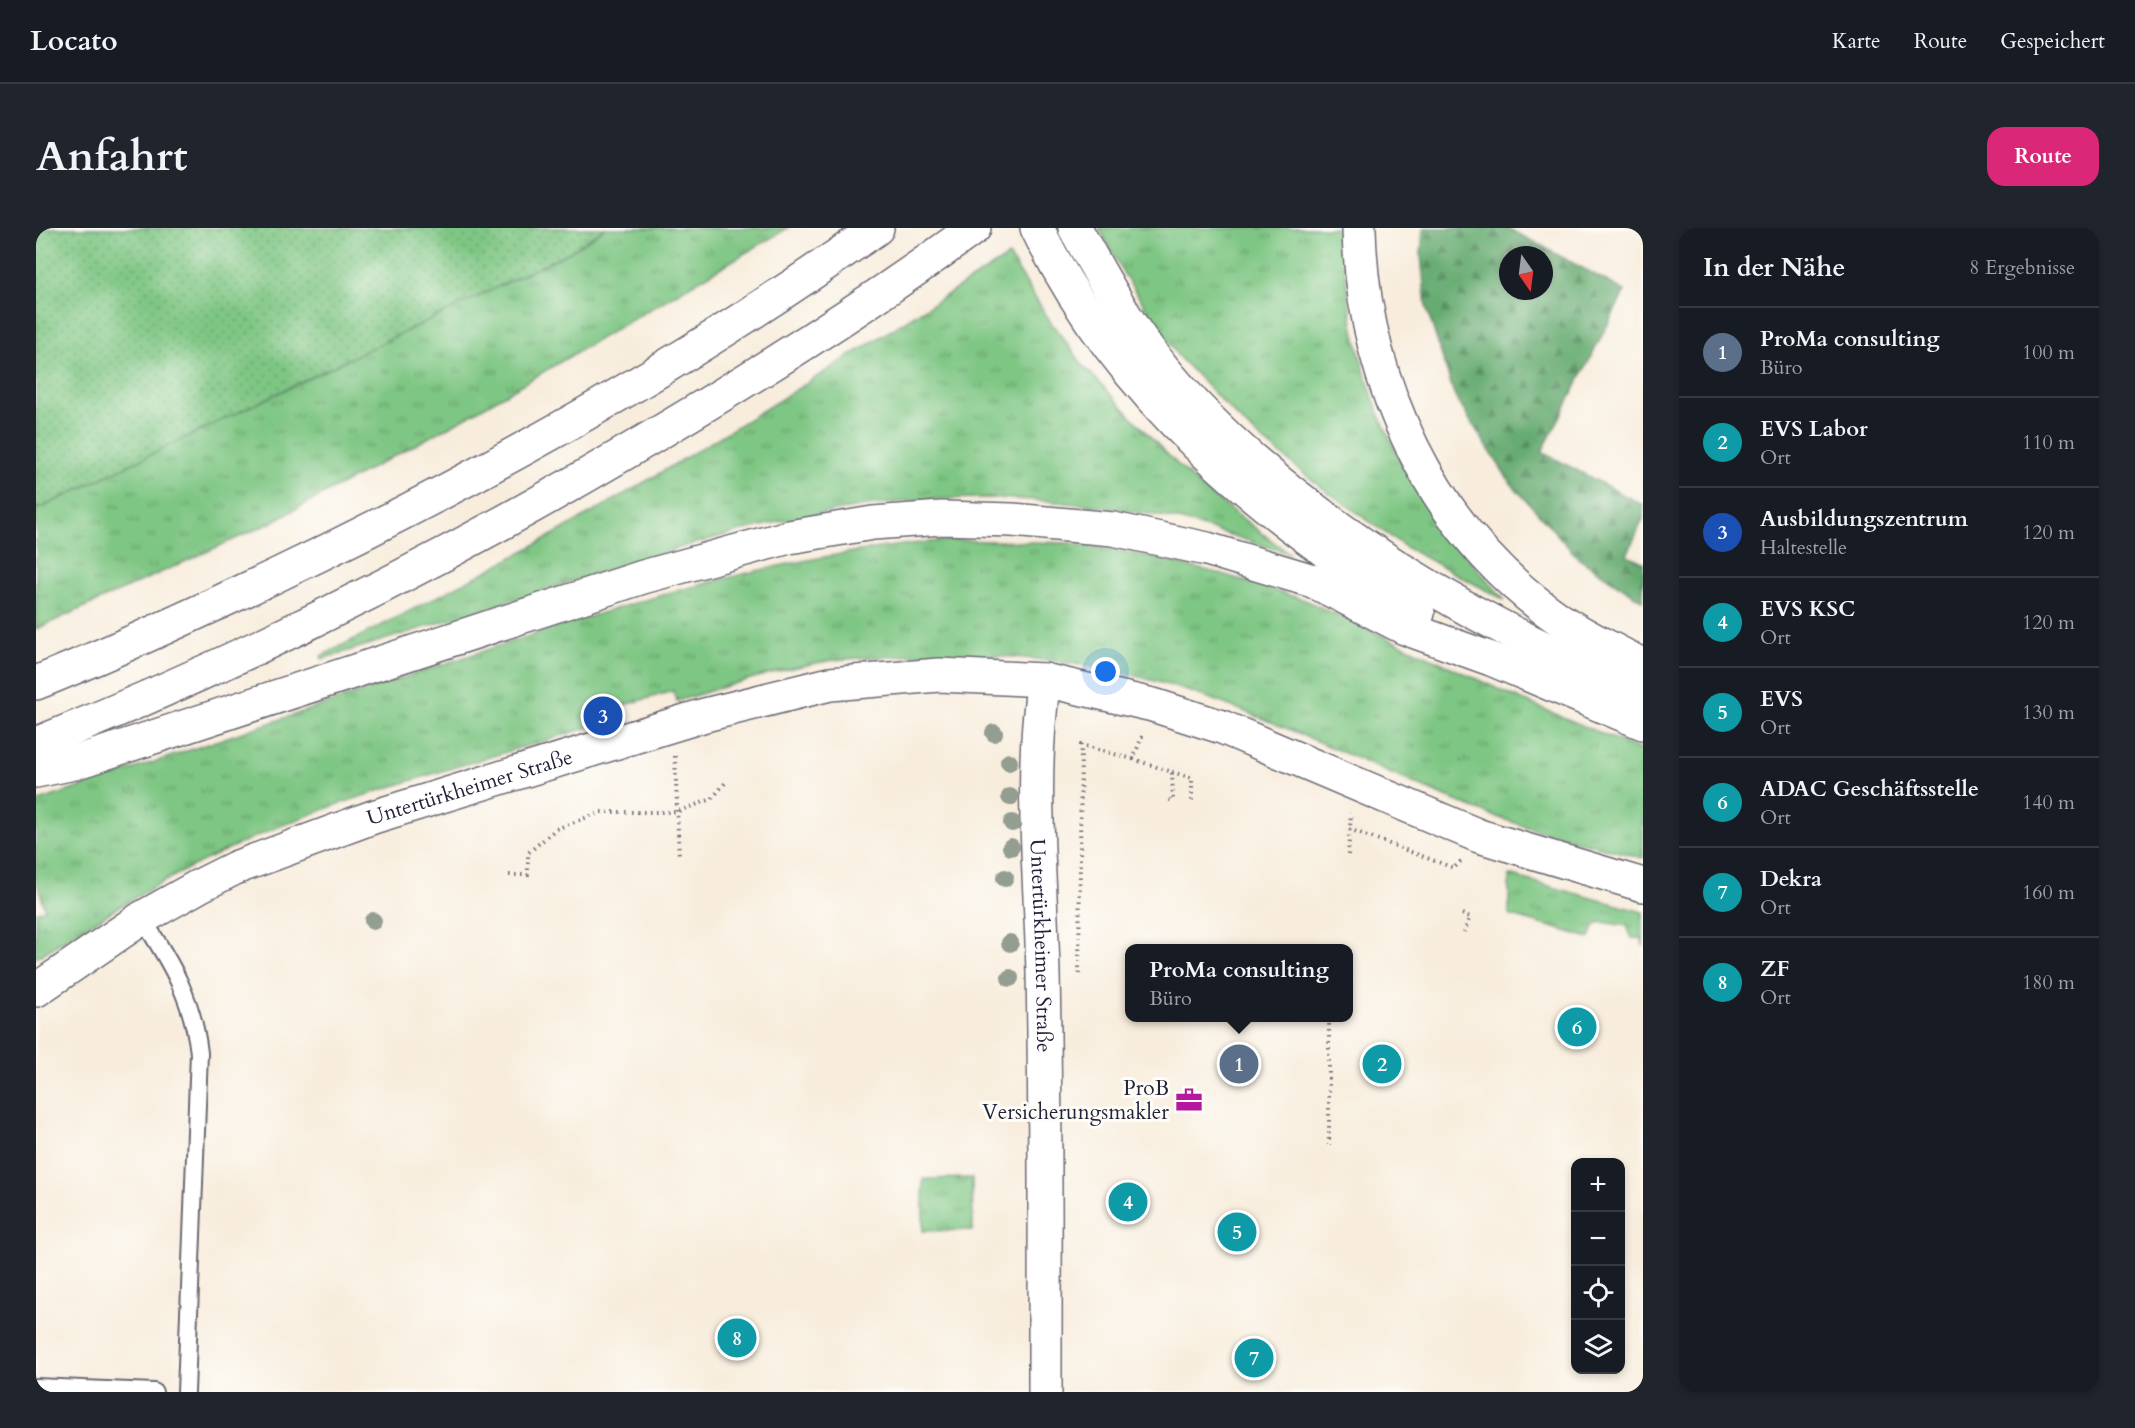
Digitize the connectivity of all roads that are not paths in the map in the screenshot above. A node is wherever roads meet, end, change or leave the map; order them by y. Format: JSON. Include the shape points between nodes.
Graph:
{"nodes":[{"id":1,"x":877,"y":228,"type":"edge"},
{"id":2,"x":974,"y":228,"type":"edge"},
{"id":3,"x":1036,"y":228,"type":"edge"},
{"id":4,"x":1359,"y":228,"type":"edge"},
{"id":5,"x":1081,"y":238,"type":"edge"},
{"id":6,"x":1491,"y":659,"type":"junction"},
{"id":7,"x":1643,"y":666,"type":"edge"},
{"id":8,"x":1044,"y":680,"type":"junction"},
{"id":9,"x":36,"y":683,"type":"edge"},
{"id":10,"x":1643,"y":690,"type":"edge"},
{"id":11,"x":1643,"y":723,"type":"edge"},
{"id":12,"x":36,"y":744,"type":"edge"},
{"id":13,"x":36,"y":771,"type":"edge"},
{"id":14,"x":1643,"y":885,"type":"edge"},
{"id":15,"x":141,"y":918,"type":"junction"},
{"id":16,"x":36,"y":990,"type":"edge"},
{"id":17,"x":36,"y":1387,"type":"edge"},
{"id":18,"x":154,"y":1392,"type":"edge"},
{"id":19,"x":186,"y":1392,"type":"edge"},
{"id":20,"x":1045,"y":1392,"type":"edge"}],
"edges":[{"from":1,"to":9,"type":"main road","via":[[711,339],[392,520]]},
{"from":2,"to":12,"type":"main road","via":[[747,382],[481,536],[238,658]]},
{"from":3,"to":6,"type":"main road","via":[[1110,349],[1188,439],[1301,533],[1382,591]]},
{"from":4,"to":7,"type":"main road","via":[[1366,311],[1381,375],[1430,480],[1464,530],[1509,578],[1559,619]]},
{"from":5,"to":10,"type":"main road","via":[[1137,334],[1162,366],[1244,451],[1314,509],[1472,613],[1564,659]]},
{"from":6,"to":11,"type":"main road"},
{"from":6,"to":13,"type":"main road","via":[[1405,628],[1313,581],[1207,549],[1113,529],[1012,520],[942,518],[873,523],[789,537],[643,577],[74,763]]},
{"from":8,"to":14,"type":"main road","name":"Untertürkheimer Straße","via":[[1120,696],[1222,727],[1479,836]]},
{"from":8,"to":15,"type":"main road","name":"Untertürkheimer Straße","via":[[939,675],[830,684],[705,715],[384,813],[306,841],[235,868]]},
{"from":8,"to":20,"type":"main road","name":"Untertürkheimer Straße","via":[[1037,770],[1045,1098]]},
{"from":15,"to":16,"type":"main road","name":"Untertürkheimer Straße"},
{"from":15,"to":19,"type":"lane","via":[[175,971],[190,1004],[199,1053]]},
{"from":17,"to":18,"type":"lane"}]}
